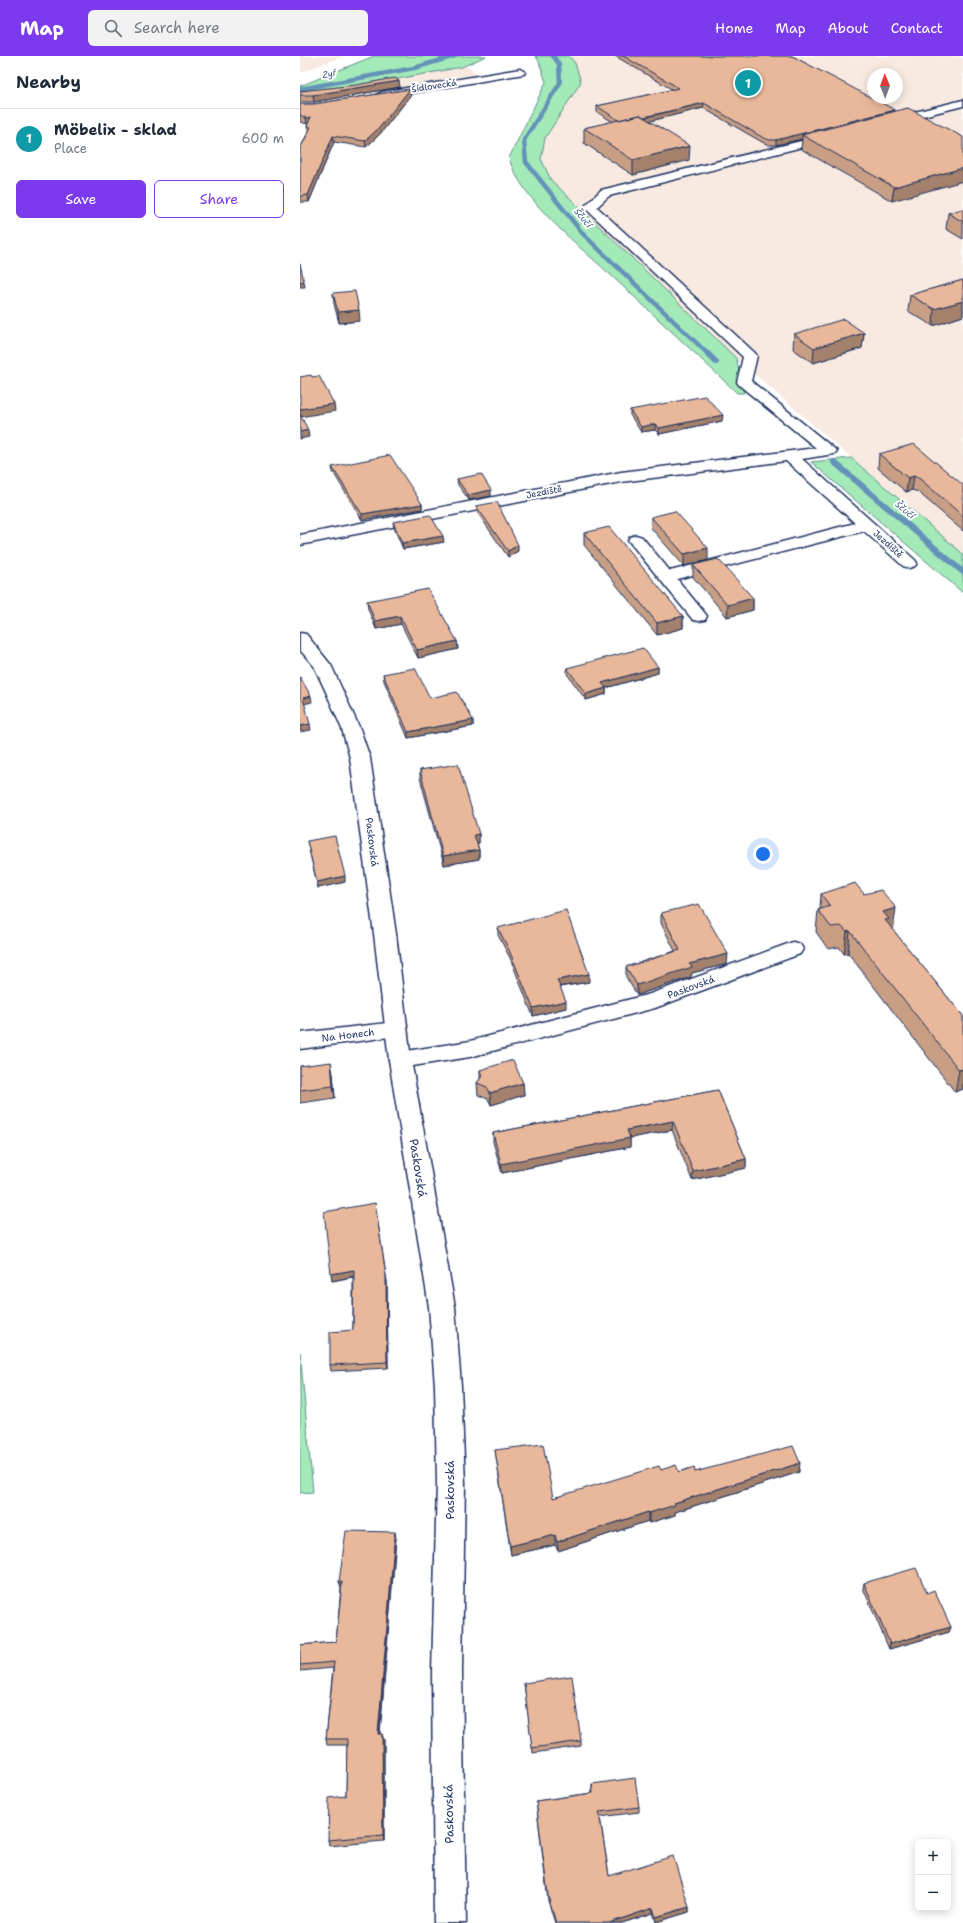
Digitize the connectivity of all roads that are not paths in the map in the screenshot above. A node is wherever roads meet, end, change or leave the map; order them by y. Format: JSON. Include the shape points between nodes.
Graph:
{"nodes":[{"id":1,"x":520,"y":72,"type":"dead end"},
{"id":2,"x":369,"y":97,"type":"edge"},
{"id":3,"x":963,"y":103,"type":"edge"},
{"id":4,"x":876,"y":125,"type":"edge"},
{"id":5,"x":838,"y":134,"type":"edge"},
{"id":6,"x":790,"y":456,"type":"junction"},
{"id":7,"x":867,"y":525,"type":"junction"},
{"id":8,"x":300,"y":540,"type":"edge"},
{"id":9,"x":636,"y":540,"type":"dead end"},
{"id":10,"x":909,"y":563,"type":"dead end"},
{"id":11,"x":666,"y":577,"type":"junction"},
{"id":12,"x":698,"y":616,"type":"dead end"},
{"id":13,"x":300,"y":638,"type":"edge"},
{"id":14,"x":793,"y":949,"type":"dead end"},
{"id":15,"x":396,"y":1030,"type":"junction"},
{"id":16,"x":300,"y":1041,"type":"edge"},
{"id":17,"x":400,"y":1060,"type":"junction"},
{"id":18,"x":450,"y":1923,"type":"edge"}],
"edges":[{"from":1,"to":2,"type":"street","name":"Šídlovecká"},
{"from":3,"to":4,"type":"street"},
{"from":5,"to":6,"type":"street","name":"Jezdiště","via":[[605,193],[590,207],[750,356],[744,382],[829,451]]},
{"from":6,"to":7,"type":"street","name":"Jezdiště"},
{"from":6,"to":8,"type":"street","name":"Jezdiště","via":[[621,477]]},
{"from":7,"to":10,"type":"street","name":"Jezdiště"},
{"from":7,"to":11,"type":"street","name":"Jezdiště"},
{"from":9,"to":11,"type":"street"},
{"from":11,"to":12,"type":"street"},
{"from":13,"to":15,"type":"main road","name":"Paskovská","via":[[322,665],[351,729],[360,758]]},
{"from":14,"to":17,"type":"street","name":"Paskovská","via":[[655,1000],[470,1049]]},
{"from":15,"to":16,"type":"street","name":"Na Honech"},
{"from":15,"to":17,"type":"main road","name":"Paskovská"},
{"from":17,"to":18,"type":"main road","name":"Paskovská","via":[[442,1307],[448,1386],[450,1483],[447,1672]]}]}
